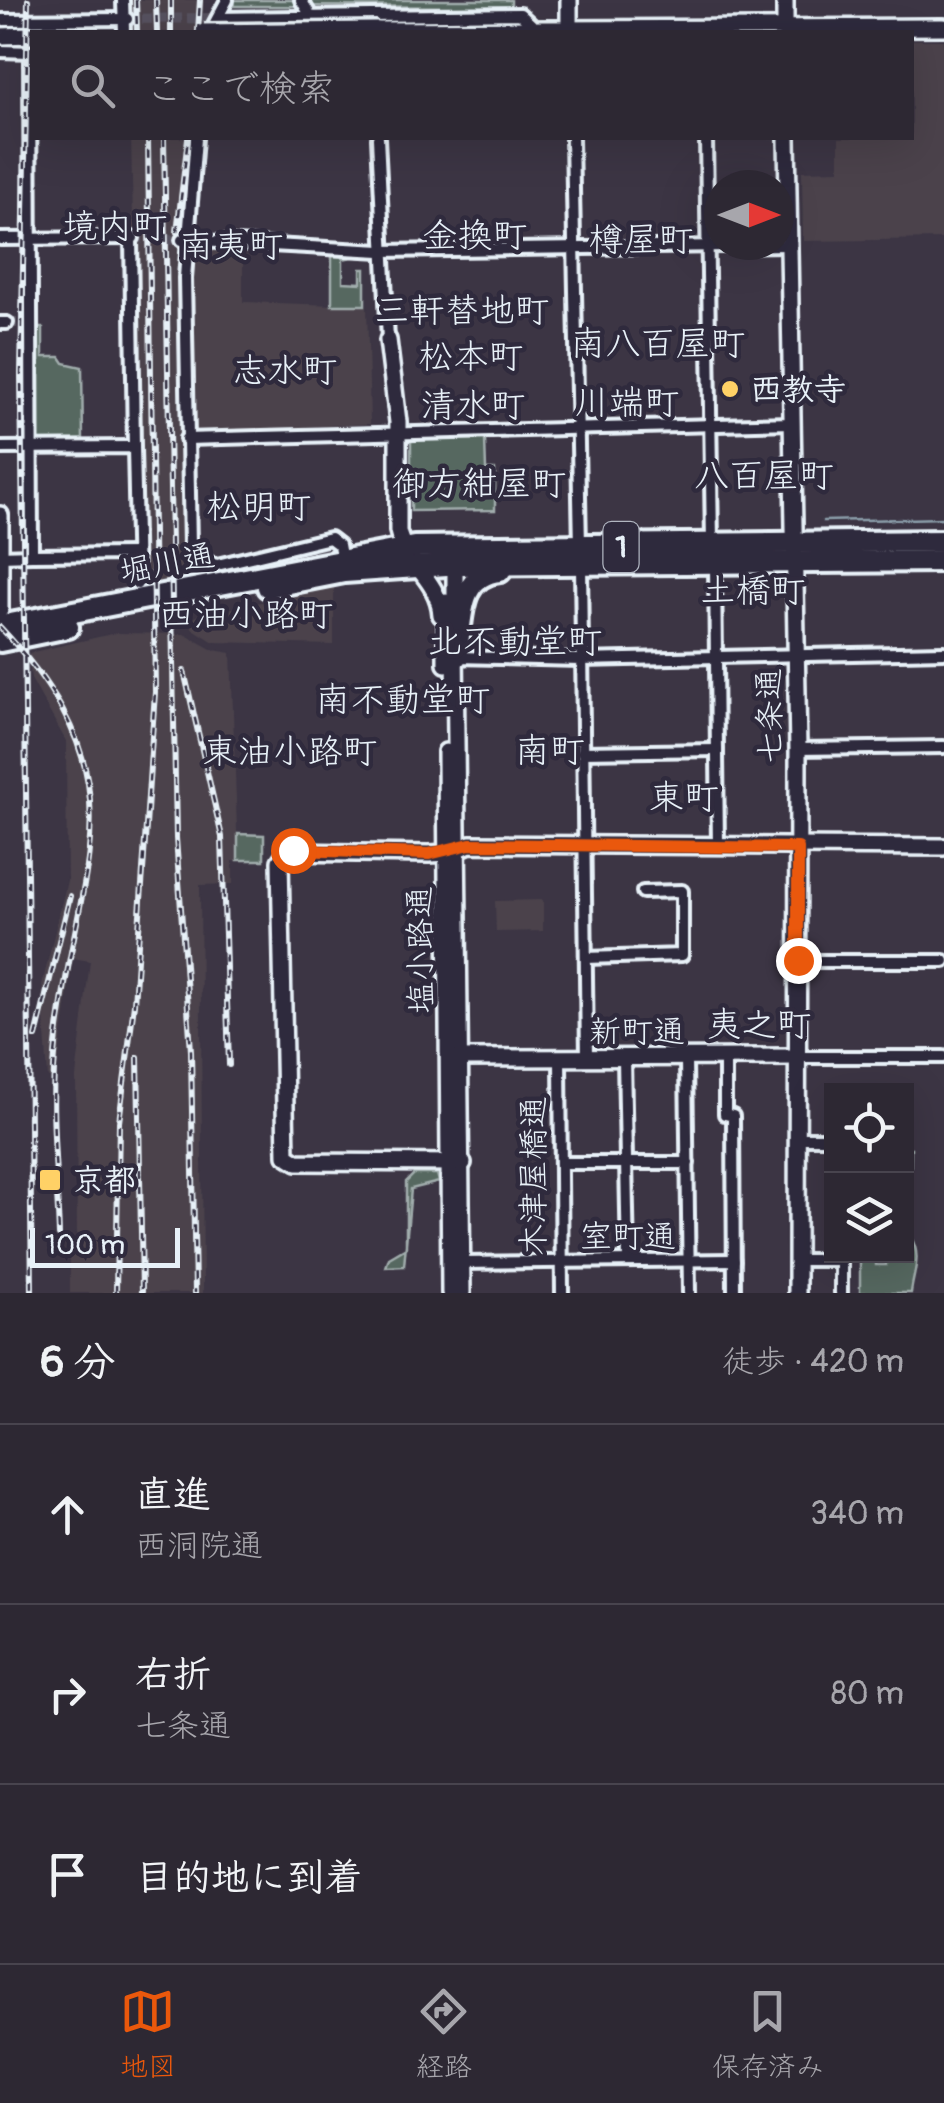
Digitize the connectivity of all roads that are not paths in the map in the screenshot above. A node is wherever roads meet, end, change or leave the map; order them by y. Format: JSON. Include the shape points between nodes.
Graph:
{"nodes":[{"id":1,"x":123,"y":0,"type":"edge"},
{"id":2,"x":228,"y":0,"type":"edge"},
{"id":3,"x":301,"y":0,"type":"edge"},
{"id":4,"x":569,"y":0,"type":"edge"},
{"id":5,"x":785,"y":0,"type":"edge"},
{"id":6,"x":311,"y":16,"type":"junction"},
{"id":7,"x":125,"y":18,"type":"junction"},
{"id":8,"x":220,"y":18,"type":"tunnel mouth"},
{"id":9,"x":0,"y":20,"type":"edge"},
{"id":10,"x":374,"y":26,"type":"edge"},
{"id":11,"x":944,"y":26,"type":"edge"},
{"id":12,"x":704,"y":29,"type":"edge"},
{"id":13,"x":124,"y":30,"type":"edge"},
{"id":14,"x":208,"y":30,"type":"edge"},
{"id":15,"x":263,"y":30,"type":"edge"},
{"id":16,"x":535,"y":30,"type":"edge"},
{"id":17,"x":569,"y":30,"type":"edge"},
{"id":18,"x":785,"y":30,"type":"edge"},
{"id":19,"x":0,"y":36,"type":"edge"},
{"id":20,"x":30,"y":45,"type":"edge"},
{"id":21,"x":30,"y":46,"type":"edge"},
{"id":22,"x":0,"y":52,"type":"edge"},
{"id":23,"x":31,"y":140,"type":"edge"},
{"id":24,"x":196,"y":140,"type":"edge"},
{"id":25,"x":378,"y":140,"type":"edge"},
{"id":26,"x":572,"y":140,"type":"edge"},
{"id":27,"x":706,"y":140,"type":"edge"},
{"id":28,"x":787,"y":140,"type":"edge"},
{"id":29,"x":707,"y":170,"type":"edge"},
{"id":30,"x":788,"y":170,"type":"edge"},
{"id":31,"x":30,"y":238,"type":"junction"},
{"id":32,"x":0,"y":239,"type":"edge"},
{"id":33,"x":184,"y":240,"type":"junction"},
{"id":34,"x":575,"y":247,"type":"junction"},
{"id":35,"x":704,"y":247,"type":"edge"},
{"id":36,"x":381,"y":251,"type":"junction"},
{"id":37,"x":709,"y":260,"type":"edge"},
{"id":38,"x":789,"y":260,"type":"edge"},
{"id":39,"x":388,"y":340,"type":"joint"},
{"id":40,"x":793,"y":423,"type":"junction"},
{"id":41,"x":711,"y":424,"type":"junction"},
{"id":42,"x":578,"y":428,"type":"junction"},
{"id":43,"x":398,"y":430,"type":"junction"},
{"id":44,"x":186,"y":439,"type":"junction"},
{"id":45,"x":134,"y":447,"type":"junction"},
{"id":46,"x":0,"y":448,"type":"edge"},
{"id":47,"x":32,"y":448,"type":"junction"},
{"id":48,"x":0,"y":515,"type":"edge"},
{"id":49,"x":944,"y":542,"type":"edge"},
{"id":50,"x":402,"y":549,"type":"junction"},
{"id":51,"x":795,"y":553,"type":"junction"},
{"id":52,"x":135,"y":554,"type":"junction"},
{"id":53,"x":32,"y":555,"type":"junction"},
{"id":54,"x":714,"y":555,"type":"junction"},
{"id":55,"x":0,"y":556,"type":"edge"},
{"id":56,"x":580,"y":556,"type":"junction"},
{"id":57,"x":448,"y":558,"type":"junction"},
{"id":58,"x":944,"y":561,"type":"edge"},
{"id":59,"x":343,"y":565,"type":"junction"},
{"id":60,"x":417,"y":566,"type":"junction"},
{"id":61,"x":390,"y":568,"type":"junction"},
{"id":62,"x":137,"y":584,"type":"dead end"},
{"id":63,"x":0,"y":610,"type":"edge"},
{"id":64,"x":0,"y":626,"type":"edge"},
{"id":65,"x":0,"y":641,"type":"edge"},
{"id":66,"x":944,"y":652,"type":"edge"},
{"id":67,"x":795,"y":654,"type":"junction"},
{"id":68,"x":451,"y":656,"type":"junction"},
{"id":69,"x":716,"y":656,"type":"junction"},
{"id":70,"x":581,"y":660,"type":"junction"},
{"id":71,"x":944,"y":747,"type":"edge"},
{"id":72,"x":798,"y":749,"type":"junction"},
{"id":73,"x":717,"y":750,"type":"junction"},
{"id":74,"x":582,"y":752,"type":"junction"},
{"id":75,"x":583,"y":847,"type":"junction"},
{"id":76,"x":944,"y":847,"type":"edge"},
{"id":77,"x":718,"y":848,"type":"junction"},
{"id":78,"x":798,"y":848,"type":"junction"},
{"id":79,"x":452,"y":851,"type":"junction"},
{"id":80,"x":643,"y":892,"type":"dead end"},
{"id":81,"x":586,"y":958,"type":"junction"},
{"id":82,"x":798,"y":960,"type":"junction"},
{"id":83,"x":944,"y":961,"type":"edge"},
{"id":84,"x":796,"y":1057,"type":"junction"},
{"id":85,"x":944,"y":1057,"type":"edge"},
{"id":86,"x":455,"y":1058,"type":"junction"},
{"id":87,"x":560,"y":1058,"type":"junction"},
{"id":88,"x":587,"y":1058,"type":"junction"},
{"id":89,"x":624,"y":1058,"type":"junction"},
{"id":90,"x":686,"y":1058,"type":"junction"},
{"id":91,"x":725,"y":1058,"type":"junction"},
{"id":92,"x":796,"y":1138,"type":"junction"},
{"id":93,"x":824,"y":1138,"type":"edge"},
{"id":94,"x":457,"y":1163,"type":"junction"},
{"id":95,"x":561,"y":1163,"type":"junction"},
{"id":96,"x":627,"y":1163,"type":"junction"},
{"id":97,"x":688,"y":1163,"type":"junction"},
{"id":98,"x":824,"y":1259,"type":"edge"},
{"id":99,"x":689,"y":1260,"type":"junction"},
{"id":100,"x":734,"y":1260,"type":"junction"},
{"id":101,"x":797,"y":1260,"type":"junction"},
{"id":102,"x":561,"y":1261,"type":"junction"},
{"id":103,"x":628,"y":1261,"type":"junction"},
{"id":104,"x":841,"y":1263,"type":"edge"},
{"id":105,"x":462,"y":1264,"type":"junction"},
{"id":106,"x":450,"y":1293,"type":"edge"},
{"id":107,"x":462,"y":1293,"type":"edge"},
{"id":108,"x":562,"y":1293,"type":"edge"},
{"id":109,"x":689,"y":1293,"type":"edge"},
{"id":110,"x":734,"y":1293,"type":"edge"},
{"id":111,"x":797,"y":1293,"type":"edge"},
{"id":112,"x":841,"y":1293,"type":"edge"}],
"edges":[{"from":1,"to":7,"type":"street"},
{"from":2,"to":14,"type":"street"},
{"from":3,"to":6,"type":"street"},
{"from":4,"to":17,"type":"street"},
{"from":5,"to":18,"type":"street"},
{"from":6,"to":8,"type":"street"},
{"from":6,"to":10,"type":"street"},
{"from":7,"to":9,"type":"street"},
{"from":7,"to":13,"type":"street"},
{"from":10,"to":15,"type":"street","bridge":true},
{"from":10,"to":16,"type":"street"},
{"from":11,"to":18,"type":"street"},
{"from":12,"to":17,"type":"street"},
{"from":12,"to":18,"type":"street"},
{"from":16,"to":17,"type":"street"},
{"from":19,"to":20,"type":"street"},
{"from":21,"to":22,"type":"street"},
{"from":23,"to":31,"type":"street"},
{"from":24,"to":33,"type":"street"},
{"from":25,"to":36,"type":"street"},
{"from":26,"to":34,"type":"street"},
{"from":27,"to":29,"type":"street"},
{"from":28,"to":30,"type":"street","name":"七条通"},
{"from":31,"to":32,"type":"street"},
{"from":31,"to":45,"type":"street","via":[[132,238]]},
{"from":31,"to":47,"type":"street"},
{"from":33,"to":36,"type":"street"},
{"from":33,"to":44,"type":"street"},
{"from":34,"to":35,"type":"street"},
{"from":34,"to":36,"type":"street"},
{"from":34,"to":42,"type":"street"},
{"from":36,"to":39,"type":"street"},
{"from":37,"to":41,"type":"street"},
{"from":38,"to":40,"type":"street","name":"七条通"},
{"from":39,"to":43,"type":"street"},
{"from":40,"to":41,"type":"street"},
{"from":40,"to":51,"type":"street","name":"七条通"},
{"from":41,"to":42,"type":"street"},
{"from":41,"to":54,"type":"street"},
{"from":42,"to":43,"type":"street"},
{"from":42,"to":56,"type":"street"},
{"from":43,"to":44,"type":"street"},
{"from":43,"to":50,"type":"street"},
{"from":44,"to":59,"type":"street","via":[[189,542],[200,560],[221,564],[328,538],[340,544]]},
{"from":45,"to":47,"type":"street"},
{"from":45,"to":52,"type":"street"},
{"from":46,"to":47,"type":"street"},
{"from":47,"to":53,"type":"street"},
{"from":48,"to":55,"type":"street"},
{"from":49,"to":51,"type":"highway","name":"堀川通","number":"1"},
{"from":50,"to":57,"type":"highway","name":"堀川通","number":"1"},
{"from":50,"to":59,"type":"highway","name":"堀川通","number":"1"},
{"from":50,"to":60,"type":"street"},
{"from":50,"to":61,"type":"street"},
{"from":51,"to":54,"type":"highway","name":"堀川通","number":"1"},
{"from":51,"to":58,"type":"highway","name":"堀川通","number":"1"},
{"from":51,"to":67,"type":"street","name":"七条通"},
{"from":52,"to":53,"type":"street"},
{"from":52,"to":62,"type":"street"},
{"from":53,"to":55,"type":"street"},
{"from":54,"to":56,"type":"highway","name":"堀川通","number":"1"},
{"from":54,"to":69,"type":"street"},
{"from":55,"to":63,"type":"street"},
{"from":56,"to":57,"type":"highway","name":"堀川通","number":"1"},
{"from":56,"to":57,"type":"highway","name":"堀川通","number":"1","via":[[504,564]]},
{"from":56,"to":68,"type":"highway","number":"1","via":[[568,571],[496,571],[478,578],[464,596]]},
{"from":56,"to":70,"type":"street"},
{"from":57,"to":60,"type":"highway","name":"堀川通","number":"1"},
{"from":57,"to":68,"type":"street","name":"塩小路通"},
{"from":59,"to":61,"type":"highway","name":"堀川通","number":"1"},
{"from":59,"to":64,"type":"highway","name":"堀川通","number":"1"},
{"from":59,"to":65,"type":"highway","name":"堀川通","number":"1"},
{"from":60,"to":61,"type":"highway","name":"堀川通","number":"1"},
{"from":60,"to":68,"type":"street","via":[[439,600]]},
{"from":66,"to":67,"type":"street"},
{"from":67,"to":69,"type":"street"},
{"from":67,"to":72,"type":"street","name":"七条通"},
{"from":68,"to":70,"type":"street"},
{"from":68,"to":79,"type":"street","name":"塩小路通"},
{"from":69,"to":70,"type":"street"},
{"from":69,"to":73,"type":"street"},
{"from":70,"to":74,"type":"street"},
{"from":71,"to":72,"type":"street"},
{"from":72,"to":78,"type":"street","name":"七条通"},
{"from":73,"to":74,"type":"street"},
{"from":73,"to":77,"type":"street"},
{"from":74,"to":75,"type":"street"},
{"from":75,"to":77,"type":"street"},
{"from":75,"to":79,"type":"street","via":[[470,844]]},
{"from":75,"to":81,"type":"street"},
{"from":76,"to":78,"type":"street"},
{"from":77,"to":78,"type":"street"},
{"from":78,"to":82,"type":"street","name":"七条通"},
{"from":79,"to":86,"type":"street","name":"塩小路通"},
{"from":79,"to":94,"type":"street","via":[[292,850],[280,860],[285,1152],[297,1162]]},
{"from":80,"to":81,"type":"street","via":[[682,891],[682,955]]},
{"from":81,"to":88,"type":"street"},
{"from":82,"to":83,"type":"street"},
{"from":82,"to":84,"type":"street","name":"七条通"},
{"from":84,"to":85,"type":"street","name":"新町通"},
{"from":84,"to":91,"type":"street","name":"新町通"},
{"from":84,"to":92,"type":"street","name":"七条通"},
{"from":86,"to":87,"type":"street","name":"新町通"},
{"from":86,"to":94,"type":"street","name":"塩小路通"},
{"from":87,"to":88,"type":"street","name":"新町通"},
{"from":87,"to":95,"type":"street","name":"木津屋橋通"},
{"from":88,"to":89,"type":"street","name":"新町通"},
{"from":89,"to":90,"type":"street","name":"新町通"},
{"from":89,"to":96,"type":"street"},
{"from":90,"to":91,"type":"street","name":"新町通"},
{"from":90,"to":97,"type":"street"},
{"from":91,"to":100,"type":"street","via":[[725,1114],[733,1116]]},
{"from":92,"to":93,"type":"street"},
{"from":92,"to":101,"type":"street","name":"七条通"},
{"from":94,"to":105,"type":"street","name":"塩小路通"},
{"from":94,"to":106,"type":"street","name":"塩小路通"},
{"from":95,"to":96,"type":"street"},
{"from":95,"to":102,"type":"street","name":"木津屋橋通"},
{"from":96,"to":97,"type":"street"},
{"from":96,"to":103,"type":"street"},
{"from":97,"to":99,"type":"street"},
{"from":98,"to":101,"type":"street"},
{"from":99,"to":100,"type":"street","name":"室町通"},
{"from":99,"to":103,"type":"street","name":"室町通"},
{"from":99,"to":109,"type":"street"},
{"from":100,"to":110,"type":"street"},
{"from":101,"to":111,"type":"street","name":"七条通"},
{"from":102,"to":103,"type":"street","name":"室町通"},
{"from":102,"to":105,"type":"street","name":"室町通"},
{"from":102,"to":108,"type":"street","name":"木津屋橋通"},
{"from":104,"to":112,"type":"street"},
{"from":105,"to":107,"type":"street","name":"塩小路通"}]}
